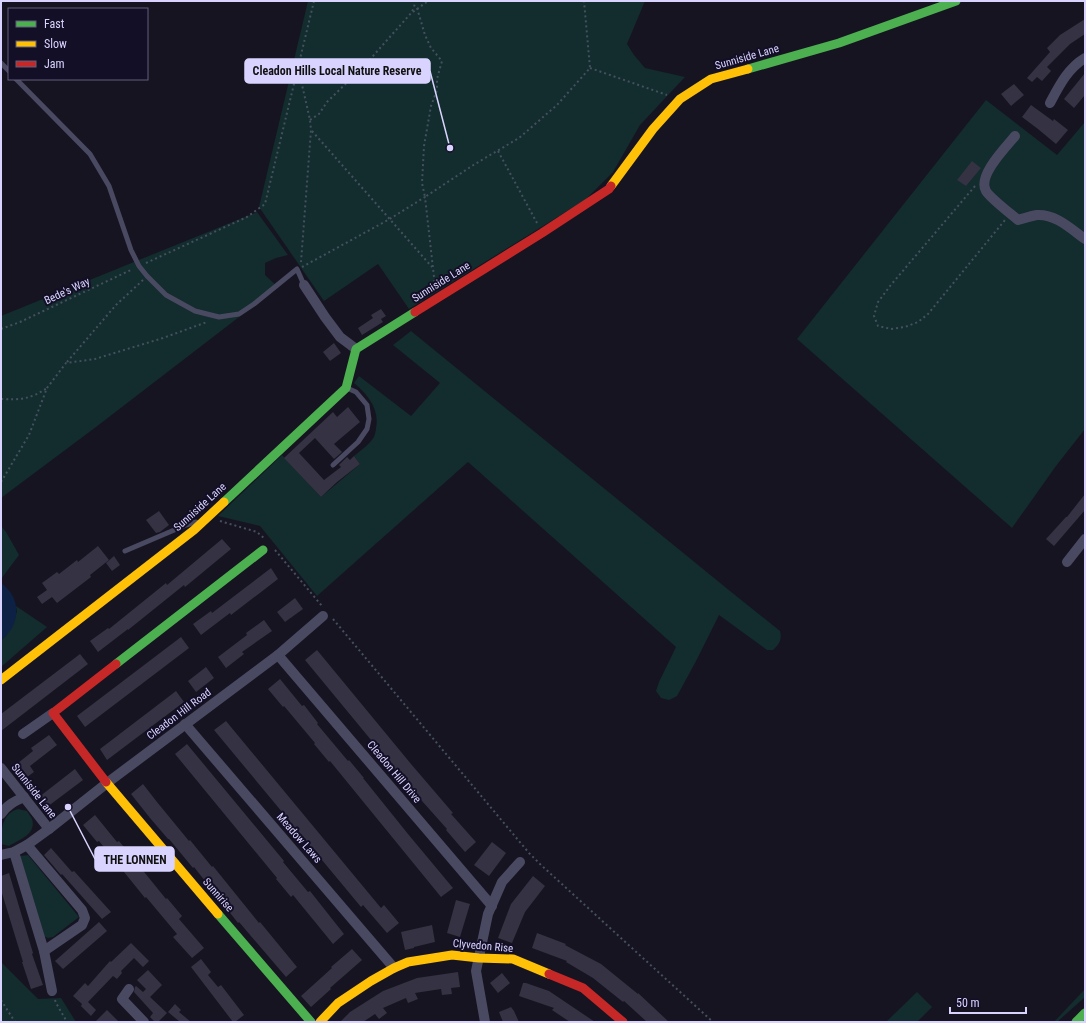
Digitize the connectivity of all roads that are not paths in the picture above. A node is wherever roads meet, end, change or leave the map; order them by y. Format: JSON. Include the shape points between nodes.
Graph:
{"nodes":[{"id":1,"x":956,"y":1,"type":"edge"},
{"id":2,"x":1085,"y":58,"type":"edge"},
{"id":3,"x":17,"y":80,"type":"edge"},
{"id":4,"x":1050,"y":103,"type":"dead end"},
{"id":5,"x":1015,"y":136,"type":"dead end"},
{"id":6,"x":1085,"y":239,"type":"edge"},
{"id":7,"x":304,"y":285,"type":"joint"},
{"id":8,"x":356,"y":349,"type":"junction"},
{"id":9,"x":346,"y":388,"type":"junction"},
{"id":10,"x":333,"y":465,"type":"dead end"},
{"id":11,"x":206,"y":518,"type":"junction"},
{"id":12,"x":1085,"y":538,"type":"edge"},
{"id":13,"x":266,"y":546,"type":"road end"},
{"id":14,"x":124,"y":551,"type":"dead end"},
{"id":15,"x":1067,"y":562,"type":"dead end"},
{"id":16,"x":326,"y":614,"type":"road end"},
{"id":17,"x":278,"y":655,"type":"junction"},
{"id":18,"x":1,"y":680,"type":"edge"},
{"id":19,"x":53,"y":714,"type":"junction"},
{"id":20,"x":185,"y":724,"type":"junction"},
{"id":21,"x":23,"y":734,"type":"dead end"},
{"id":22,"x":1,"y":768,"type":"edge"},
{"id":23,"x":107,"y":783,"type":"junction"},
{"id":24,"x":24,"y":797,"type":"junction"},
{"id":25,"x":1,"y":814,"type":"edge"},
{"id":26,"x":49,"y":829,"type":"junction"},
{"id":27,"x":27,"y":845,"type":"junction"},
{"id":28,"x":14,"y":852,"type":"junction"},
{"id":29,"x":1,"y":855,"type":"edge"},
{"id":30,"x":520,"y":862,"type":"dead end"},
{"id":31,"x":492,"y":906,"type":"junction"},
{"id":32,"x":44,"y":951,"type":"junction"},
{"id":33,"x":479,"y":958,"type":"junction"},
{"id":34,"x":394,"y":968,"type":"junction"},
{"id":35,"x":129,"y":989,"type":"dead end"},
{"id":36,"x":52,"y":991,"type":"road end"},
{"id":37,"x":1085,"y":1013,"type":"edge"},
{"id":38,"x":144,"y":1022,"type":"edge"},
{"id":39,"x":311,"y":1022,"type":"edge"},
{"id":40,"x":320,"y":1022,"type":"edge"},
{"id":41,"x":484,"y":1022,"type":"edge"},
{"id":42,"x":623,"y":1022,"type":"edge"},
{"id":43,"x":1076,"y":1022,"type":"edge"}],
"edges":[{"from":1,"to":8,"type":"street","name":"Sunniside Lane","via":[[839,43],[711,79],[680,99],[653,129],[609,189]]},
{"from":2,"to":4,"type":"street","via":[[1069,72]]},
{"from":3,"to":7,"type":"lane","via":[[90,154],[109,186],[139,266],[166,295],[195,311],[219,317],[239,314],[297,269]]},
{"from":5,"to":6,"type":"street","via":[[979,185],[1018,220],[1037,215],[1048,216]]},
{"from":7,"to":8,"type":"street","via":[[340,337]]},
{"from":8,"to":9,"type":"street"},
{"from":9,"to":10,"type":"lane","via":[[356,392],[366,405],[369,419],[367,429],[358,442]]},
{"from":9,"to":11,"type":"street","name":"Sunniside Lane"},
{"from":11,"to":14,"type":"lane"},
{"from":11,"to":18,"type":"street","name":"Sunniside Lane"},
{"from":12,"to":15,"type":"street"},
{"from":13,"to":19,"type":"street"},
{"from":16,"to":17,"type":"street","name":"Cleadon Hill Road"},
{"from":17,"to":20,"type":"street","name":"Cleadon Hill Road"},
{"from":17,"to":31,"type":"street","name":"Cleadon Hill Drive"},
{"from":19,"to":21,"type":"street"},
{"from":19,"to":23,"type":"street","name":"Sunnirise"},
{"from":20,"to":23,"type":"street","name":"Cleadon Hill Road"},
{"from":20,"to":34,"type":"street","name":"Meadow Laws"},
{"from":22,"to":24,"type":"street","name":"Sunniside Lane"},
{"from":23,"to":26,"type":"street","name":"Cleadon Hill Road"},
{"from":23,"to":39,"type":"street","name":"Sunnirise"},
{"from":24,"to":25,"type":"street","via":[[14,801]]},
{"from":24,"to":26,"type":"street","name":"Sunniside Lane"},
{"from":26,"to":27,"type":"street","name":"Cleadon Hill Road"},
{"from":27,"to":28,"type":"street","name":"Cleadon Hill Road"},
{"from":27,"to":32,"type":"street","via":[[82,910],[85,918],[82,925]]},
{"from":28,"to":29,"type":"street","name":"Cleadon Hill Road"},
{"from":28,"to":32,"type":"street"},
{"from":30,"to":31,"type":"street","via":[[502,882]]},
{"from":31,"to":33,"type":"street"},
{"from":32,"to":36,"type":"street"},
{"from":33,"to":34,"type":"street","name":"Clyvedon Rise","via":[[452,955],[408,962]]},
{"from":33,"to":41,"type":"street","via":[[476,971]]},
{"from":33,"to":42,"type":"street","name":"Clyvedon Rise","via":[[513,959],[583,988]]},
{"from":34,"to":40,"type":"street","name":"Clyvedon Rise","via":[[338,1003]]},
{"from":35,"to":38,"type":"street","via":[[122,998]]},
{"from":37,"to":43,"type":"street"}]}
